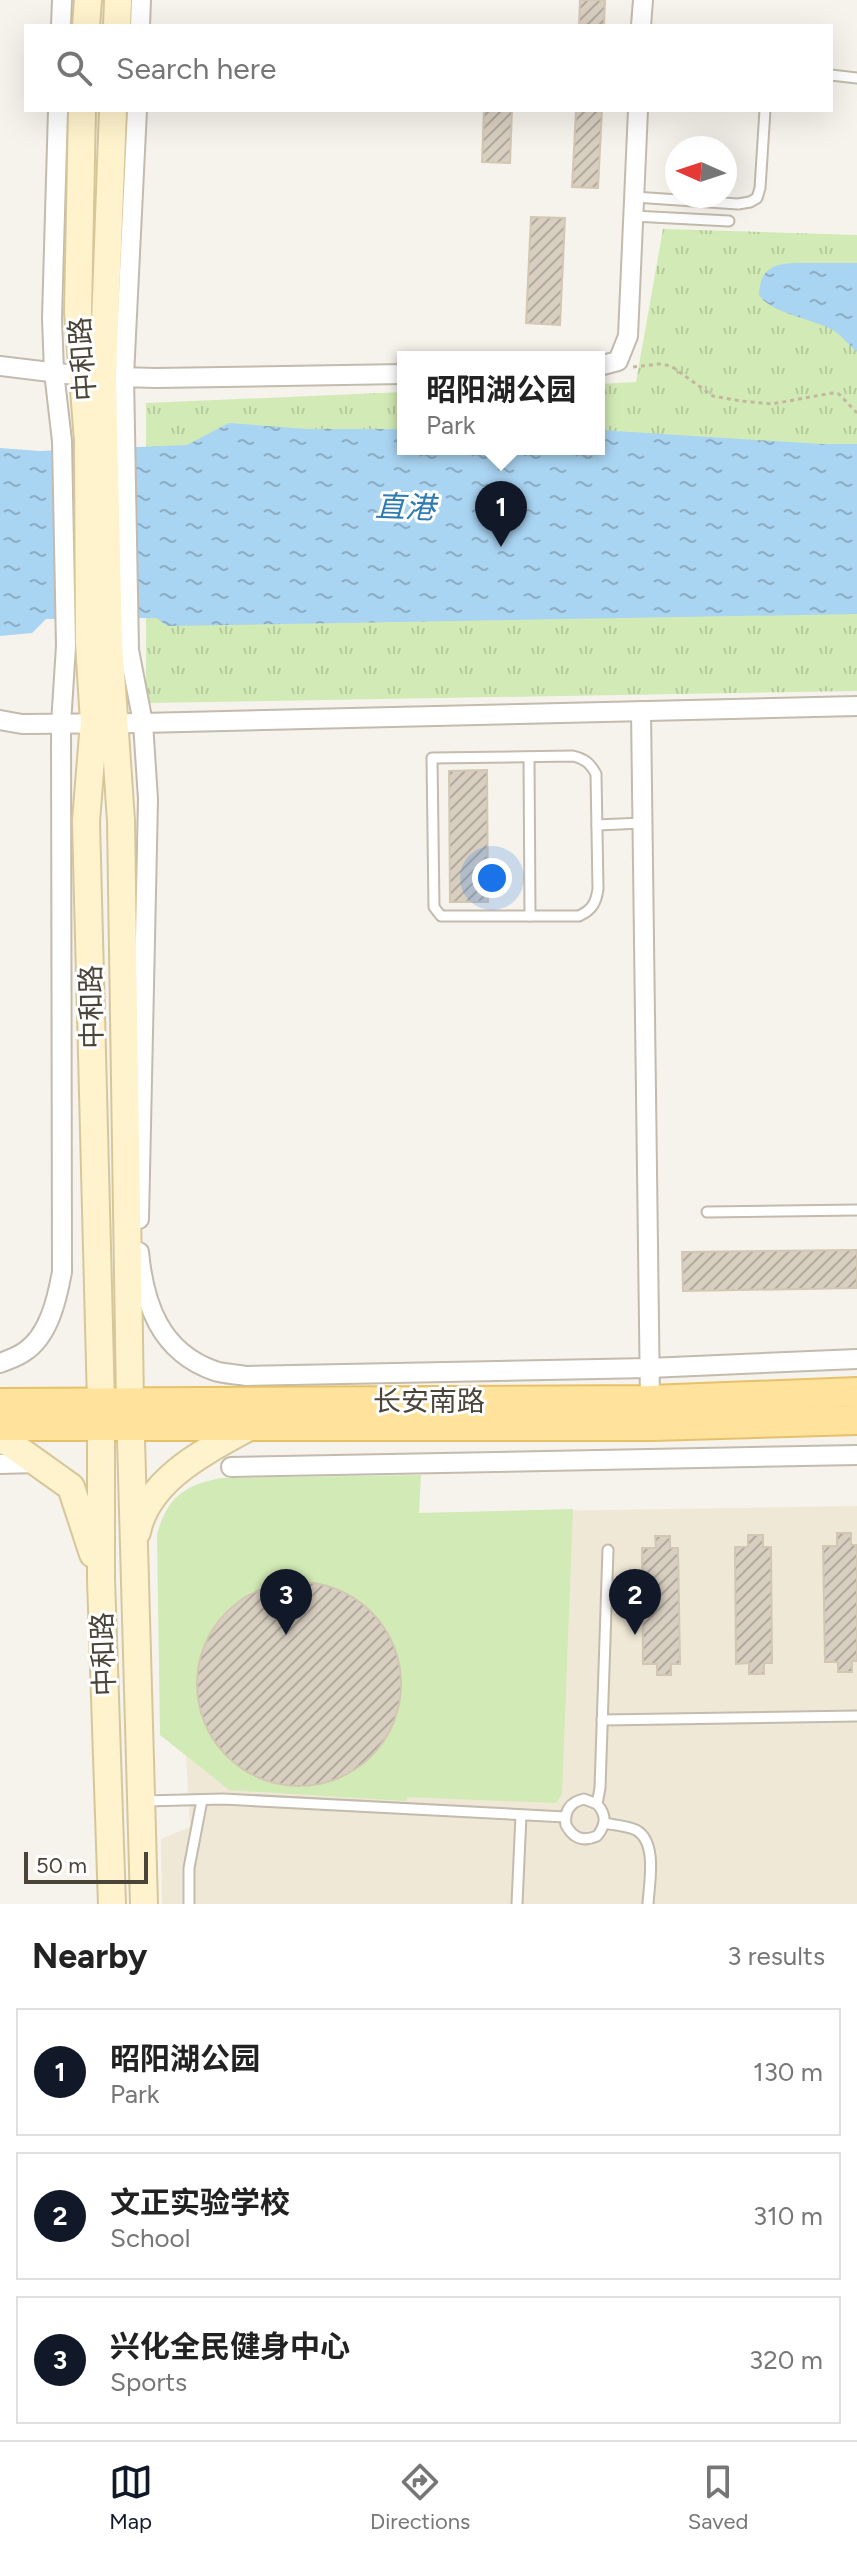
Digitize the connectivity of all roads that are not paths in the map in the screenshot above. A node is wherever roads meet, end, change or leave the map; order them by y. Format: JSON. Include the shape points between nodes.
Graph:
{"nodes":[{"id":1,"x":62,"y":0,"type":"edge"},
{"id":2,"x":88,"y":0,"type":"edge"},
{"id":3,"x":118,"y":0,"type":"edge"},
{"id":4,"x":141,"y":0,"type":"edge"},
{"id":5,"x":643,"y":0,"type":"edge"},
{"id":6,"x":61,"y":24,"type":"edge"},
{"id":7,"x":86,"y":24,"type":"edge"},
{"id":8,"x":117,"y":24,"type":"edge"},
{"id":9,"x":140,"y":24,"type":"edge"},
{"id":10,"x":641,"y":24,"type":"edge"},
{"id":11,"x":833,"y":75,"type":"edge"},
{"id":12,"x":857,"y":78,"type":"edge"},
{"id":13,"x":58,"y":112,"type":"edge"},
{"id":14,"x":82,"y":112,"type":"edge"},
{"id":15,"x":113,"y":112,"type":"edge"},
{"id":16,"x":137,"y":112,"type":"edge"},
{"id":17,"x":638,"y":112,"type":"edge"},
{"id":18,"x":765,"y":112,"type":"edge"},
{"id":19,"x":634,"y":206,"type":"junction"},
{"id":20,"x":729,"y":221,"type":"dead end"},
{"id":21,"x":605,"y":364,"type":"edge"},
{"id":22,"x":0,"y":366,"type":"edge"},
{"id":23,"x":54,"y":372,"type":"junction"},
{"id":24,"x":397,"y":374,"type":"edge"},
{"id":25,"x":103,"y":376,"type":"junction"},
{"id":26,"x":96,"y":440,"type":"junction"},
{"id":27,"x":98,"y":645,"type":"junction"},
{"id":28,"x":857,"y":706,"type":"edge"},
{"id":29,"x":641,"y":711,"type":"junction"},
{"id":30,"x":0,"y":720,"type":"edge"},
{"id":31,"x":104,"y":722,"type":"junction"},
{"id":32,"x":143,"y":723,"type":"junction"},
{"id":33,"x":61,"y":724,"type":"junction"},
{"id":34,"x":529,"y":757,"type":"junction"},
{"id":35,"x":642,"y":823,"type":"junction"},
{"id":36,"x":597,"y":825,"type":"junction"},
{"id":37,"x":530,"y":916,"type":"junction"},
{"id":38,"x":857,"y":1210,"type":"edge"},
{"id":39,"x":707,"y":1212,"type":"dead end"},
{"id":40,"x":857,"y":1359,"type":"edge"},
{"id":41,"x":0,"y":1363,"type":"edge"},
{"id":42,"x":649,"y":1368,"type":"junction"},
{"id":43,"x":857,"y":1392,"type":"edge"},
{"id":44,"x":650,"y":1400,"type":"junction"},
{"id":45,"x":0,"y":1403,"type":"edge"},
{"id":46,"x":101,"y":1414,"type":"junction"},
{"id":47,"x":130,"y":1414,"type":"junction"},
{"id":48,"x":857,"y":1420,"type":"edge"},
{"id":49,"x":0,"y":1426,"type":"edge"},
{"id":50,"x":251,"y":1426,"type":"junction"},
{"id":51,"x":0,"y":1440,"type":"edge"},
{"id":52,"x":857,"y":1455,"type":"edge"},
{"id":53,"x":39,"y":1463,"type":"junction"},
{"id":54,"x":0,"y":1464,"type":"edge"},
{"id":55,"x":231,"y":1467,"type":"dead end"},
{"id":56,"x":608,"y":1550,"type":"dead end"},
{"id":57,"x":133,"y":1551,"type":"junction"},
{"id":58,"x":101,"y":1579,"type":"junction"},
{"id":59,"x":857,"y":1716,"type":"edge"},
{"id":60,"x":602,"y":1720,"type":"junction"},
{"id":61,"x":202,"y":1800,"type":"junction"},
{"id":62,"x":143,"y":1801,"type":"junction"},
{"id":63,"x":597,"y":1804,"type":"junction"},
{"id":64,"x":521,"y":1815,"type":"junction"},
{"id":65,"x":565,"y":1817,"type":"junction"},
{"id":66,"x":604,"y":1823,"type":"junction"},
{"id":67,"x":112,"y":1904,"type":"edge"},
{"id":68,"x":144,"y":1904,"type":"edge"},
{"id":69,"x":189,"y":1904,"type":"edge"},
{"id":70,"x":517,"y":1904,"type":"edge"},
{"id":71,"x":648,"y":1904,"type":"edge"}],
"edges":[{"from":1,"to":6,"type":"street"},
{"from":2,"to":7,"type":"main road"},
{"from":3,"to":8,"type":"main road"},
{"from":4,"to":9,"type":"street"},
{"from":5,"to":10,"type":"street"},
{"from":11,"to":12,"type":"lane"},
{"from":13,"to":23,"type":"street"},
{"from":14,"to":25,"type":"main road","name":"中和路","via":[[78,312]]},
{"from":15,"to":25,"type":"main road","name":"中和路"},
{"from":16,"to":25,"type":"street"},
{"from":17,"to":19,"type":"street"},
{"from":18,"to":19,"type":"lane","via":[[757,198],[738,204]]},
{"from":19,"to":20,"type":"lane"},
{"from":19,"to":21,"type":"street","via":[[628,336],[618,361]]},
{"from":22,"to":23,"type":"street"},
{"from":23,"to":25,"type":"street"},
{"from":23,"to":26,"type":"street"},
{"from":24,"to":25,"type":"street"},
{"from":25,"to":26,"type":"main road","name":"中和路"},
{"from":26,"to":27,"type":"main road","name":"中和路"},
{"from":26,"to":27,"type":"street"},
{"from":27,"to":31,"type":"main road","name":"中和路"},
{"from":27,"to":32,"type":"street"},
{"from":27,"to":33,"type":"street"},
{"from":28,"to":29,"type":"street"},
{"from":29,"to":32,"type":"street"},
{"from":29,"to":35,"type":"street"},
{"from":30,"to":33,"type":"street"},
{"from":31,"to":32,"type":"street"},
{"from":31,"to":33,"type":"street"},
{"from":31,"to":46,"type":"main road","name":"中和路","via":[[86,821]]},
{"from":31,"to":47,"type":"main road","name":"中和路","via":[[121,821]]},
{"from":32,"to":42,"type":"street","via":[[148,799],[139,1246],[142,1284],[168,1340],[215,1371],[246,1376]]},
{"from":33,"to":41,"type":"street","via":[[62,1272],[56,1304],[41,1331],[26,1351]]},
{"from":34,"to":36,"type":"lane","via":[[573,756],[591,765],[596,774]]},
{"from":34,"to":37,"type":"lane"},
{"from":34,"to":37,"type":"lane","via":[[432,758],[434,907],[441,916]]},
{"from":35,"to":36,"type":"lane"},
{"from":35,"to":42,"type":"street"},
{"from":36,"to":37,"type":"lane","via":[[598,889],[590,911],[579,916]]},
{"from":38,"to":39,"type":"lane"},
{"from":40,"to":42,"type":"street"},
{"from":42,"to":44,"type":"street"},
{"from":43,"to":44,"type":"main road","name":"长安南路"},
{"from":44,"to":47,"type":"main road","name":"长安南路"},
{"from":45,"to":46,"type":"main road","name":"长安南路"},
{"from":46,"to":47,"type":"main road","name":"长安南路"},
{"from":46,"to":49,"type":"main road","name":"长安南路"},
{"from":46,"to":58,"type":"main road","name":"中和路"},
{"from":47,"to":50,"type":"main road","name":"长安南路"},
{"from":47,"to":57,"type":"main road","name":"中和路"},
{"from":48,"to":50,"type":"main road","name":"长安南路"},
{"from":50,"to":57,"type":"main road","via":[[166,1483],[139,1522]]},
{"from":51,"to":53,"type":"main road"},
{"from":52,"to":55,"type":"street"},
{"from":53,"to":54,"type":"street"},
{"from":53,"to":58,"type":"main road","via":[[71,1487]]},
{"from":56,"to":60,"type":"lane"},
{"from":57,"to":62,"type":"main road","name":"中和路"},
{"from":58,"to":67,"type":"main road","name":"中和路"},
{"from":59,"to":60,"type":"lane"},
{"from":60,"to":63,"type":"lane"},
{"from":61,"to":62,"type":"lane"},
{"from":61,"to":64,"type":"lane"},
{"from":61,"to":69,"type":"lane","via":[[189,1868]]},
{"from":62,"to":68,"type":"main road","name":"中和路"},
{"from":63,"to":65,"type":"lane","via":[[577,1801]]},
{"from":63,"to":66,"type":"lane"},
{"from":64,"to":65,"type":"lane"},
{"from":64,"to":70,"type":"lane"},
{"from":65,"to":66,"type":"lane","via":[[569,1832],[582,1839],[597,1836]]},
{"from":66,"to":71,"type":"lane","via":[[636,1830],[646,1839]]}]}
